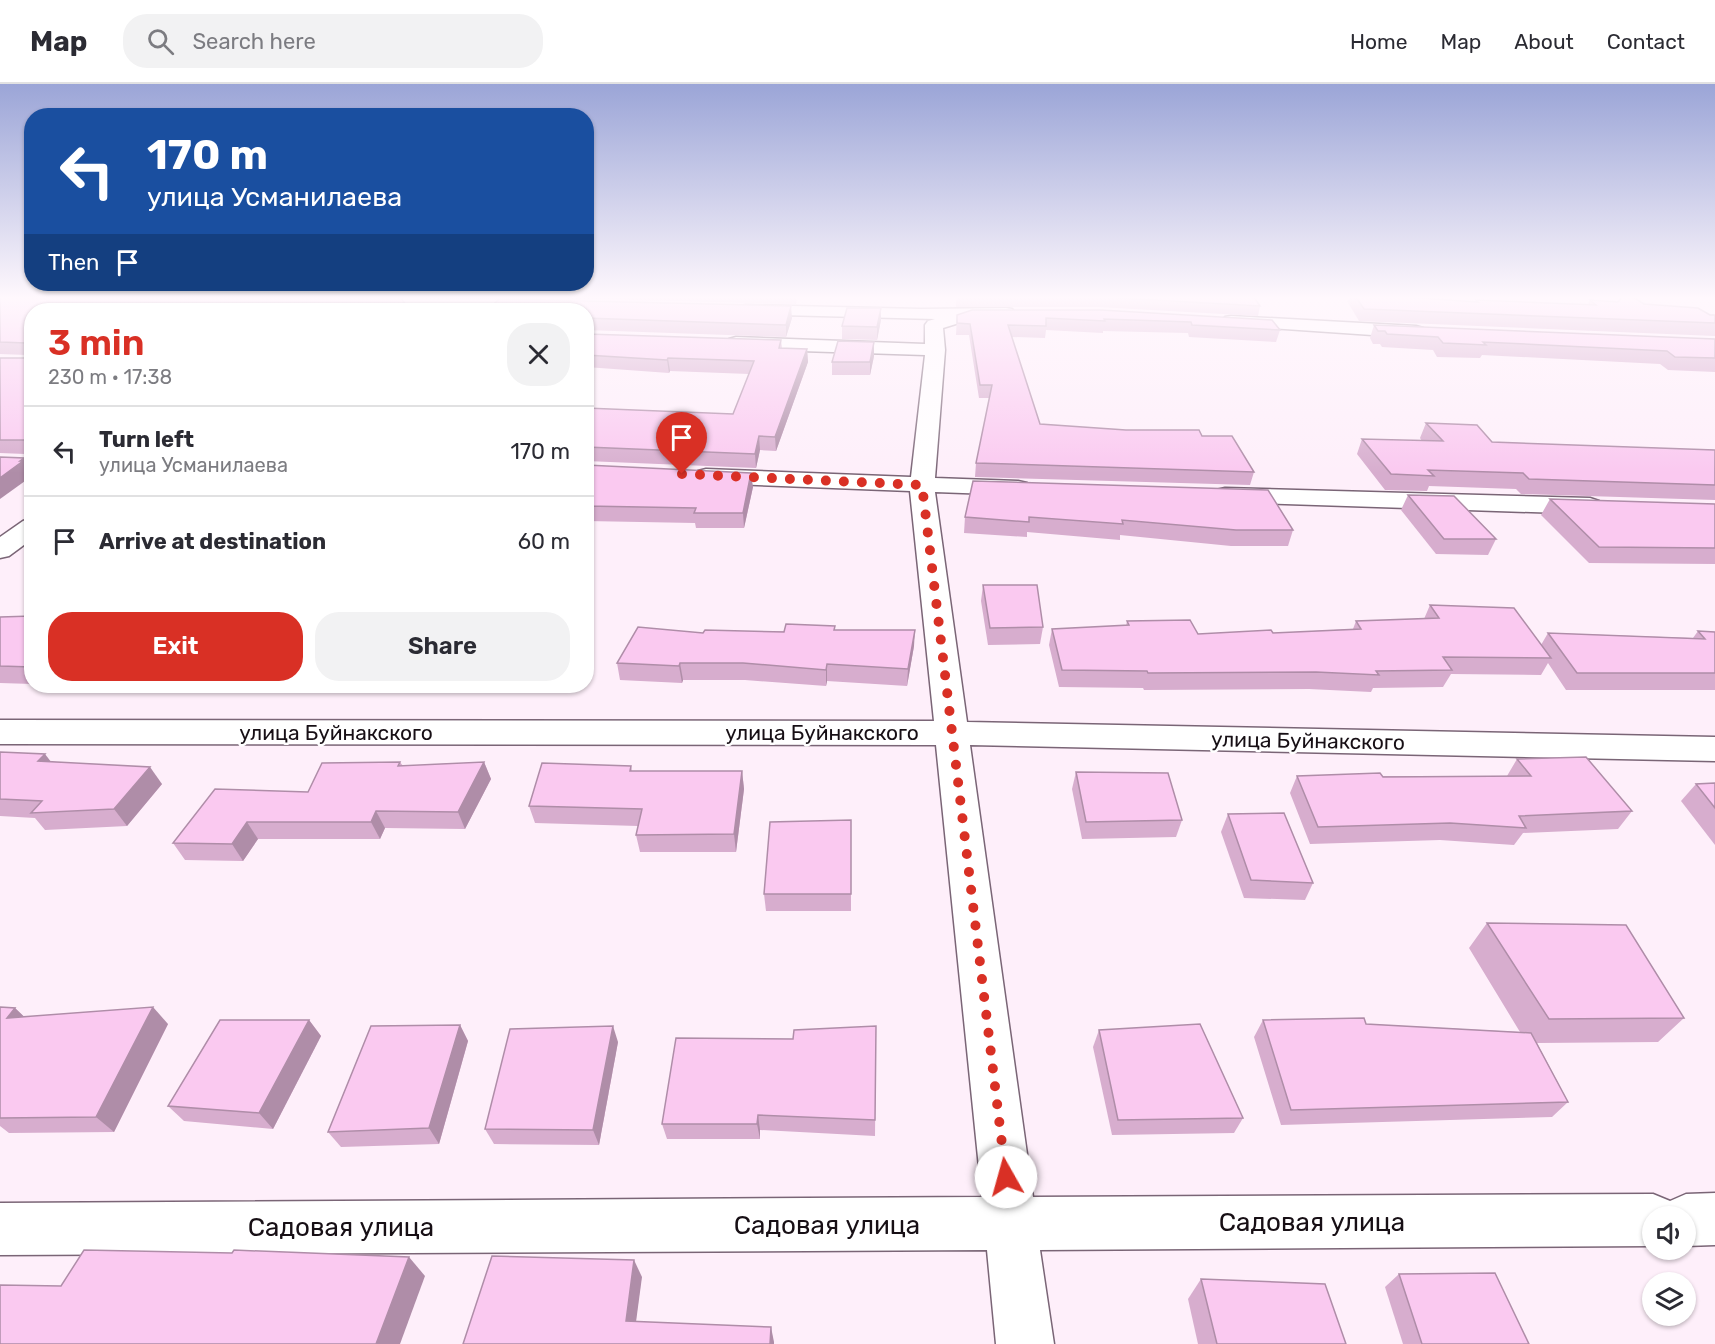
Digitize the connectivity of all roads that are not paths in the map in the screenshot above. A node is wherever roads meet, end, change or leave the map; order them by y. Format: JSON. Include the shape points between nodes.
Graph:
{"nodes":[{"id":1,"x":934,"y":356,"type":"edge"},
{"id":2,"x":682,"y":474,"type":"edge"},
{"id":3,"x":922,"y":485,"type":"junction"},
{"id":4,"x":1040,"y":489,"type":"edge"},
{"id":5,"x":1206,"y":494,"type":"edge"},
{"id":6,"x":1608,"y":507,"type":"edge"},
{"id":7,"x":24,"y":532,"type":"edge"},
{"id":8,"x":0,"y":550,"type":"edge"},
{"id":9,"x":0,"y":732,"type":"edge"},
{"id":10,"x":953,"y":733,"type":"junction"},
{"id":11,"x":1715,"y":749,"type":"edge"},
{"id":12,"x":1715,"y":1219,"type":"edge"},
{"id":13,"x":1642,"y":1220,"type":"edge"},
{"id":14,"x":1696,"y":1220,"type":"edge"},
{"id":15,"x":1011,"y":1224,"type":"junction"},
{"id":16,"x":0,"y":1229,"type":"edge"},
{"id":17,"x":1024,"y":1344,"type":"edge"}],
"edges":[{"from":1,"to":3,"type":"street"},
{"from":2,"to":3,"type":"street"},
{"from":3,"to":4,"type":"street"},
{"from":3,"to":10,"type":"street"},
{"from":5,"to":6,"type":"street"},
{"from":7,"to":8,"type":"street"},
{"from":9,"to":10,"type":"street","name":"улица Буйнакского"},
{"from":10,"to":11,"type":"street","name":"улица Буйнакского"},
{"from":10,"to":15,"type":"street"},
{"from":12,"to":14,"type":"street"},
{"from":13,"to":15,"type":"street","name":"Садовая улица"},
{"from":15,"to":16,"type":"street","name":"Садовая улица"},
{"from":15,"to":17,"type":"street"}]}
